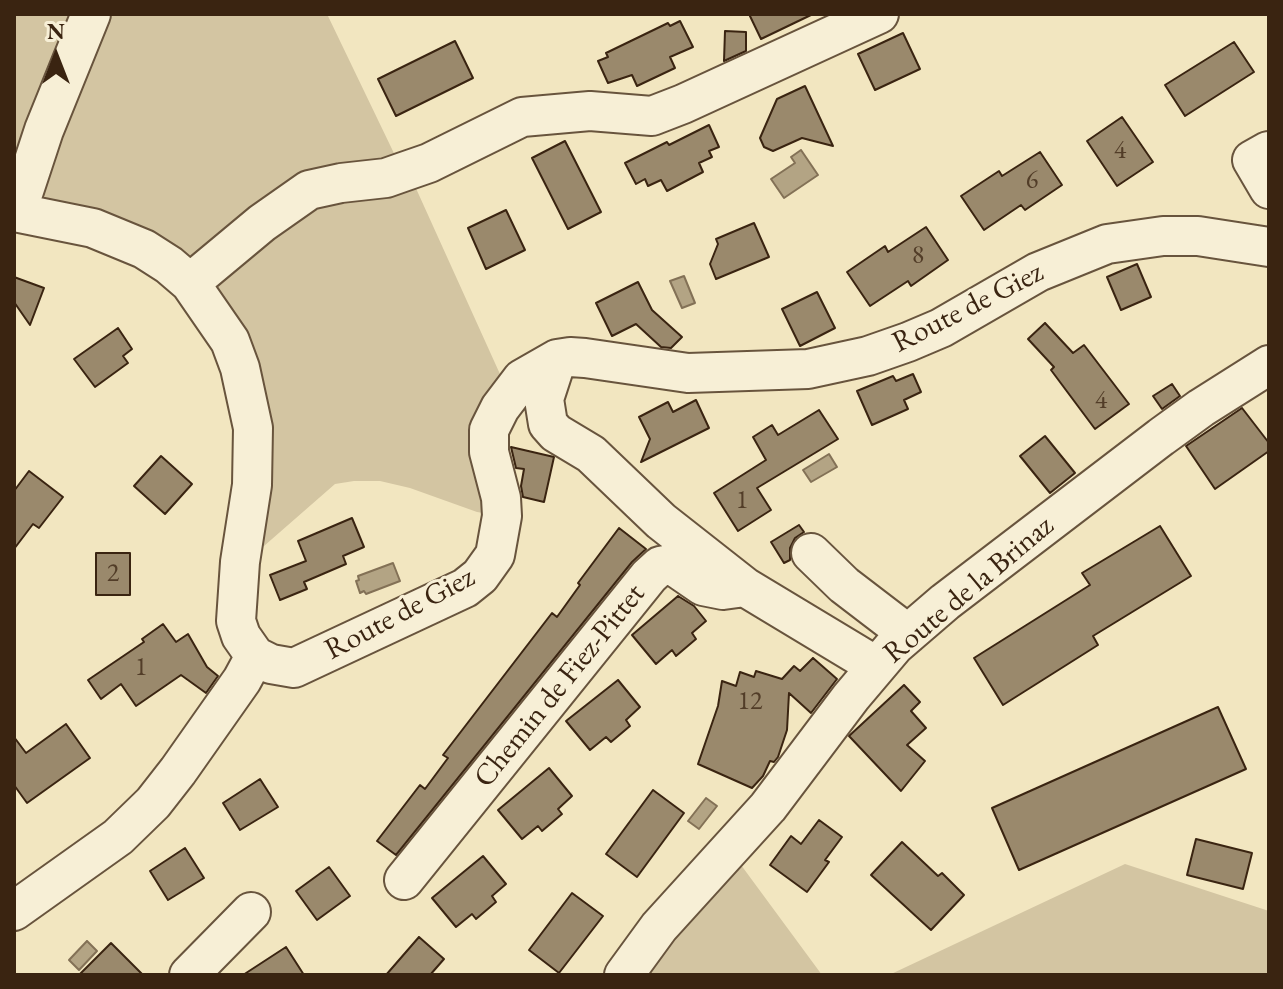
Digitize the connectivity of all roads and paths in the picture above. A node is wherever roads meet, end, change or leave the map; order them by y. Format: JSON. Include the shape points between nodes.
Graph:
{"nodes":[{"id":1,"x":91,"y":14,"type":"edge"},
{"id":2,"x":879,"y":14,"type":"edge"},
{"id":3,"x":1268,"y":151,"type":"edge"},
{"id":4,"x":1269,"y":189,"type":"edge"},
{"id":5,"x":16,"y":212,"type":"edge"},
{"id":6,"x":1269,"y":247,"type":"edge"},
{"id":7,"x":190,"y":283,"type":"junction"},
{"id":8,"x":557,"y":359,"type":"junction"},
{"id":9,"x":1269,"y":365,"type":"edge"},
{"id":10,"x":811,"y":553,"type":"dead end"},
{"id":11,"x":745,"y":587,"type":"junction"},
{"id":12,"x":908,"y":634,"type":"junction"},
{"id":13,"x":255,"y":656,"type":"junction"},
{"id":14,"x":876,"y":666,"type":"junction"},
{"id":15,"x":404,"y":880,"type":"dead end"},
{"id":16,"x":14,"y":911,"type":"edge"},
{"id":17,"x":251,"y":912,"type":"dead end"},
{"id":18,"x":189,"y":975,"type":"edge"},
{"id":19,"x":624,"y":975,"type":"edge"}],
"edges":[{"from":1,"to":5,"type":"street"},
{"from":2,"to":7,"type":"street","via":[[652,116],[590,111],[522,117],[386,178],[309,190]]},
{"from":3,"to":4,"type":"street","via":[[1252,160]]},
{"from":5,"to":7,"type":"street","via":[[118,237]]},
{"from":6,"to":8,"type":"street","name":"Route de Giez","via":[[1175,236],[1107,244],[1038,272],[908,342],[808,369],[688,373]]},
{"from":7,"to":13,"type":"street","via":[[230,341],[249,400],[252,485],[236,621]]},
{"from":8,"to":11,"type":"street","via":[[544,399],[548,424],[599,461],[661,521]]},
{"from":8,"to":13,"type":"street","name":"Route de Giez","via":[[522,379],[489,430],[502,516],[495,555],[480,576],[465,588],[294,668]]},
{"from":9,"to":12,"type":"street","name":"Route de la Brinaz","via":[[1161,437]]},
{"from":10,"to":12,"type":"street"},
{"from":11,"to":14,"type":"street"},
{"from":11,"to":15,"type":"street","name":"Chemin de Fiez-Pittet","via":[[703,586],[671,564],[660,566]]},
{"from":12,"to":14,"type":"street","name":"Route de la Brinaz"},
{"from":13,"to":16,"type":"street","via":[[178,771],[143,813],[101,851]]},
{"from":14,"to":19,"type":"street","name":"Route de la Brinaz","via":[[768,807],[659,927]]},
{"from":17,"to":18,"type":"street"}]}
